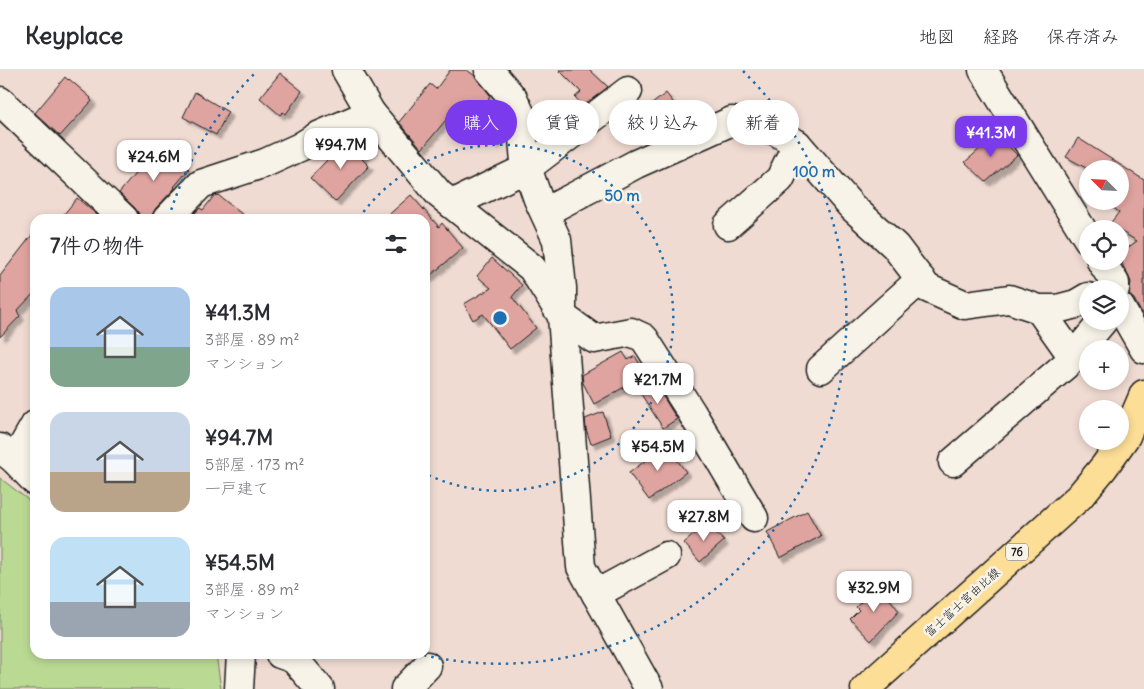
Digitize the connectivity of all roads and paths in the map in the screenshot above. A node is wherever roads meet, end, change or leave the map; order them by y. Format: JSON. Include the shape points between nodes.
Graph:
{"nodes":[{"id":1,"x":346,"y":70,"type":"edge"},
{"id":2,"x":490,"y":70,"type":"edge"},
{"id":3,"x":983,"y":70,"type":"edge"},
{"id":4,"x":628,"y":91,"type":"dead end"},
{"id":5,"x":0,"y":101,"type":"edge"},
{"id":6,"x":372,"y":113,"type":"junction"},
{"id":7,"x":727,"y":123,"type":"edge"},
{"id":8,"x":797,"y":145,"type":"edge"},
{"id":9,"x":798,"y":145,"type":"edge"},
{"id":10,"x":527,"y":168,"type":"junction"},
{"id":11,"x":452,"y":204,"type":"junction"},
{"id":12,"x":545,"y":212,"type":"junction"},
{"id":13,"x":119,"y":214,"type":"edge"},
{"id":14,"x":172,"y":214,"type":"edge"},
{"id":15,"x":728,"y":225,"type":"dead end"},
{"id":16,"x":1079,"y":225,"type":"edge"},
{"id":17,"x":920,"y":279,"type":"junction"},
{"id":18,"x":1079,"y":302,"type":"edge"},
{"id":19,"x":1039,"y":309,"type":"junction"},
{"id":20,"x":562,"y":316,"type":"junction"},
{"id":21,"x":1129,"y":320,"type":"edge"},
{"id":22,"x":1096,"y":330,"type":"edge"},
{"id":23,"x":1144,"y":349,"type":"edge"},
{"id":24,"x":1073,"y":357,"type":"junction"},
{"id":25,"x":821,"y":369,"type":"dead end"},
{"id":26,"x":1144,"y":394,"type":"edge"},
{"id":27,"x":30,"y":430,"type":"edge"},
{"id":28,"x":7,"y":454,"type":"edge"},
{"id":29,"x":953,"y":462,"type":"dead end"},
{"id":30,"x":30,"y":476,"type":"edge"},
{"id":31,"x":754,"y":518,"type":"dead end"},
{"id":32,"x":666,"y":556,"type":"dead end"},
{"id":33,"x":596,"y":594,"type":"junction"},
{"id":34,"x":241,"y":659,"type":"edge"},
{"id":35,"x":292,"y":659,"type":"edge"},
{"id":36,"x":427,"y":666,"type":"dead end"},
{"id":37,"x":239,"y":689,"type":"edge"},
{"id":38,"x":320,"y":689,"type":"edge"},
{"id":39,"x":405,"y":689,"type":"edge"},
{"id":40,"x":649,"y":689,"type":"edge"},
{"id":41,"x":865,"y":689,"type":"edge"}],
"edges":[{"from":1,"to":6,"type":"street"},
{"from":2,"to":10,"type":"street","via":[[513,98],[521,115]]},
{"from":3,"to":16,"type":"street"},
{"from":4,"to":10,"type":"street"},
{"from":5,"to":13,"type":"street"},
{"from":6,"to":11,"type":"street","via":[[439,194]]},
{"from":6,"to":14,"type":"street","via":[[265,162],[201,184]]},
{"from":7,"to":12,"type":"street","via":[[636,164]]},
{"from":8,"to":15,"type":"street","via":[[780,179]]},
{"from":9,"to":17,"type":"street","via":[[852,207],[895,246]]},
{"from":10,"to":11,"type":"street"},
{"from":10,"to":12,"type":"street"},
{"from":11,"to":20,"type":"street","via":[[532,268]]},
{"from":12,"to":20,"type":"street","via":[[557,240]]},
{"from":17,"to":19,"type":"street","via":[[928,288],[965,305],[1009,299]]},
{"from":17,"to":25,"type":"street"},
{"from":18,"to":19,"type":"street","via":[[1057,309]]},
{"from":19,"to":24,"type":"street"},
{"from":20,"to":31,"type":"street","via":[[594,339],[631,332],[644,338]]},
{"from":20,"to":33,"type":"street","via":[[581,567]]},
{"from":21,"to":23,"type":"street"},
{"from":22,"to":24,"type":"street"},
{"from":24,"to":29,"type":"street"},
{"from":26,"to":41,"type":"main road","name":"富士富士宮由比線","number":"76","via":[[1126,436],[1079,497]]},
{"from":27,"to":28,"type":"street"},
{"from":28,"to":30,"type":"street"},
{"from":32,"to":33,"type":"street"},
{"from":33,"to":40,"type":"street"},
{"from":34,"to":37,"type":"street"},
{"from":35,"to":38,"type":"street"},
{"from":36,"to":39,"type":"street"}]}
